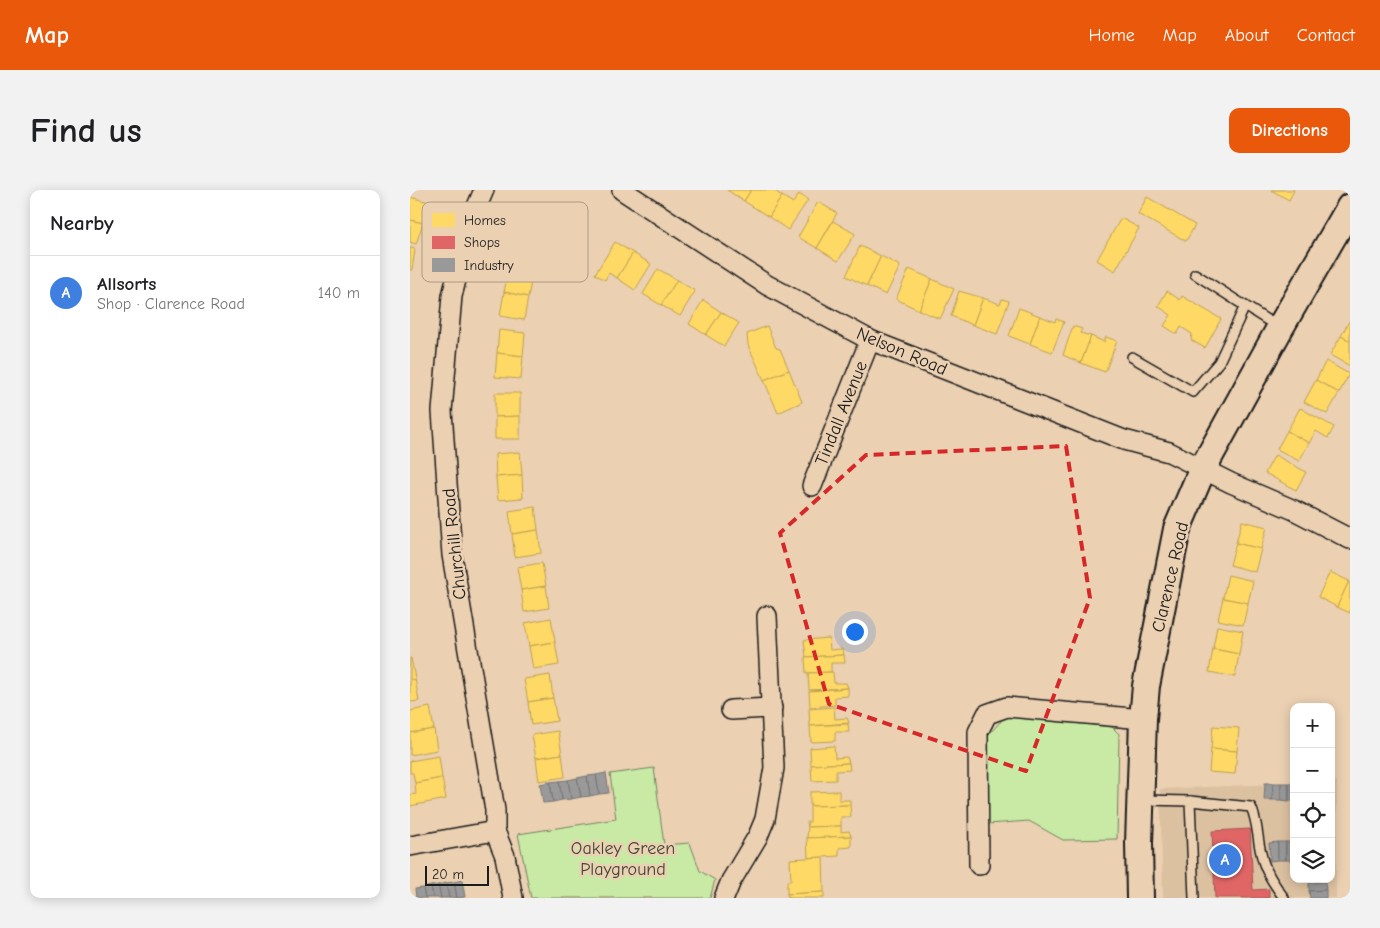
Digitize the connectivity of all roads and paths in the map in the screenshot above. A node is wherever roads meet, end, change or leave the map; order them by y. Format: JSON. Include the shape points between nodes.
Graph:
{"nodes":[{"id":1,"x":484,"y":190,"type":"edge"},
{"id":2,"x":622,"y":190,"type":"edge"},
{"id":3,"x":479,"y":202,"type":"edge"},
{"id":4,"x":1350,"y":206,"type":"edge"},
{"id":5,"x":1195,"y":274,"type":"dead end"},
{"id":6,"x":456,"y":282,"type":"edge"},
{"id":7,"x":1245,"y":306,"type":"junction"},
{"id":8,"x":1280,"y":328,"type":"junction"},
{"id":9,"x":870,"y":340,"type":"junction"},
{"id":10,"x":1132,"y":357,"type":"dead end"},
{"id":11,"x":1203,"y":468,"type":"junction"},
{"id":12,"x":812,"y":486,"type":"dead end"},
{"id":13,"x":1350,"y":539,"type":"edge"},
{"id":14,"x":766,"y":616,"type":"dead end"},
{"id":15,"x":772,"y":708,"type":"junction"},
{"id":16,"x":731,"y":710,"type":"dead end"},
{"id":17,"x":1143,"y":719,"type":"junction"},
{"id":18,"x":1140,"y":800,"type":"junction"},
{"id":19,"x":1190,"y":801,"type":"junction"},
{"id":20,"x":495,"y":831,"type":"junction"},
{"id":21,"x":410,"y":846,"type":"edge"},
{"id":22,"x":979,"y":865,"type":"dead end"},
{"id":23,"x":513,"y":898,"type":"edge"},
{"id":24,"x":724,"y":898,"type":"edge"},
{"id":25,"x":1140,"y":898,"type":"edge"},
{"id":26,"x":1194,"y":898,"type":"edge"},
{"id":27,"x":1284,"y":898,"type":"edge"}],
"edges":[{"from":1,"to":3,"type":"street","name":"Churchill Road"},
{"from":2,"to":9,"type":"street","name":"Nelson Road","via":[[767,285]]},
{"from":4,"to":8,"type":"street","name":"Clarence Road"},
{"from":5,"to":7,"type":"lane"},
{"from":6,"to":20,"type":"street","name":"Churchill Road","via":[[442,411],[452,555],[495,810]]},
{"from":7,"to":8,"type":"lane"},
{"from":7,"to":10,"type":"lane","via":[[1218,362],[1193,392]]},
{"from":8,"to":11,"type":"street","name":"Clarence Road"},
{"from":9,"to":11,"type":"street","name":"Nelson Road","via":[[1124,440],[1169,452]]},
{"from":9,"to":12,"type":"street","name":"Tindall Avenue"},
{"from":11,"to":13,"type":"street","name":"Nelson Road"},
{"from":11,"to":17,"type":"street","name":"Clarence Road","via":[[1177,529],[1146,686]]},
{"from":14,"to":15,"type":"street"},
{"from":15,"to":16,"type":"street"},
{"from":15,"to":24,"type":"street","via":[[774,768],[765,819]]},
{"from":17,"to":18,"type":"street","name":"Clarence Road"},
{"from":17,"to":22,"type":"street","via":[[1007,707],[987,714],[978,732]]},
{"from":18,"to":19,"type":"lane"},
{"from":18,"to":25,"type":"street","name":"Clarence Road"},
{"from":19,"to":26,"type":"lane"},
{"from":19,"to":27,"type":"lane","via":[[1252,807],[1261,854],[1270,879]]},
{"from":20,"to":21,"type":"street"},
{"from":20,"to":23,"type":"street","name":"Churchill Road"}]}
